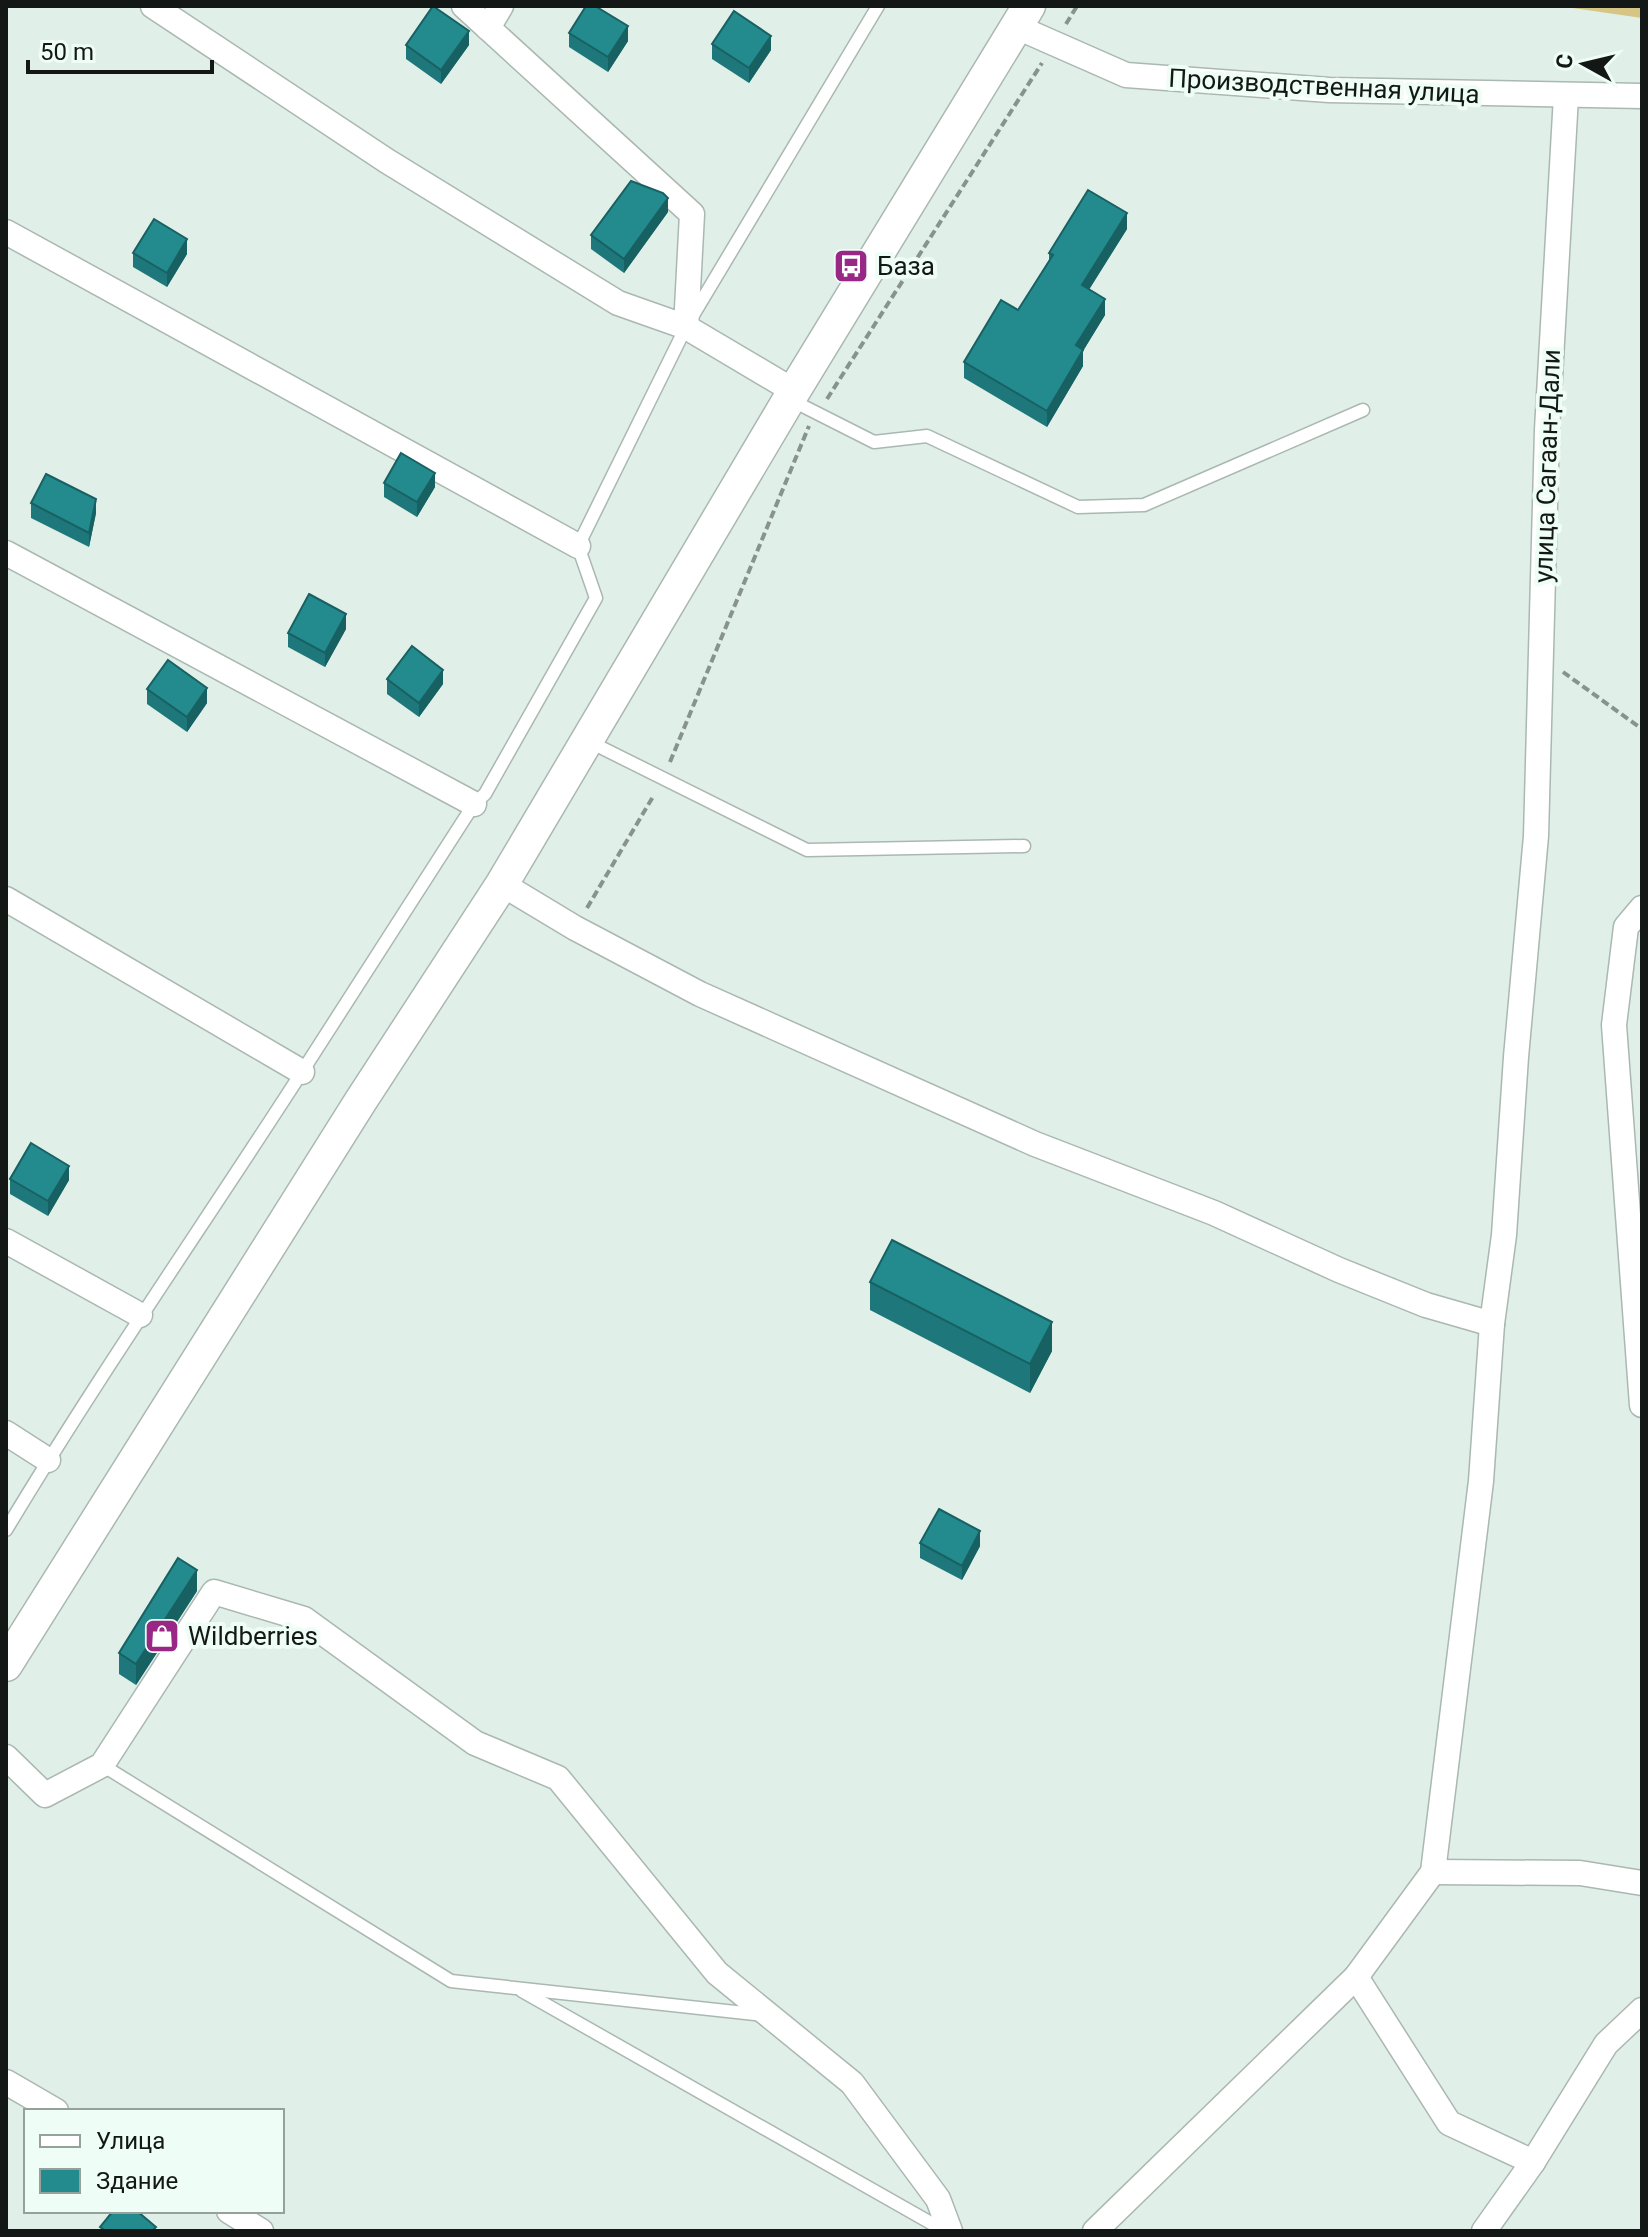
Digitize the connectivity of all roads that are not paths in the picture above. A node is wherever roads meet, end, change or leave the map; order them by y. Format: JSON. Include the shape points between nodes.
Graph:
{"nodes":[{"id":1,"x":153,"y":6,"type":"edge"},
{"id":2,"x":464,"y":6,"type":"edge"},
{"id":3,"x":501,"y":6,"type":"edge"},
{"id":4,"x":878,"y":6,"type":"edge"},
{"id":5,"x":1023,"y":16,"type":"edge"},
{"id":6,"x":488,"y":28,"type":"junction"},
{"id":7,"x":1566,"y":96,"type":"junction"},
{"id":8,"x":1642,"y":96,"type":"edge"},
{"id":9,"x":6,"y":232,"type":"edge"},
{"id":10,"x":686,"y":327,"type":"junction"},
{"id":11,"x":800,"y":401,"type":"junction"},
{"id":12,"x":1363,"y":410,"type":"dead end"},
{"id":13,"x":578,"y":546,"type":"junction"},
{"id":14,"x":6,"y":553,"type":"edge"},
{"id":15,"x":588,"y":741,"type":"junction"},
{"id":16,"x":474,"y":804,"type":"junction"},
{"id":17,"x":1024,"y":846,"type":"dead end"},
{"id":18,"x":502,"y":884,"type":"junction"},
{"id":19,"x":6,"y":899,"type":"edge"},
{"id":20,"x":1642,"y":908,"type":"edge"},
{"id":21,"x":302,"y":1072,"type":"junction"},
{"id":22,"x":6,"y":1241,"type":"edge"},
{"id":23,"x":140,"y":1315,"type":"junction"},
{"id":24,"x":1492,"y":1324,"type":"junction"},
{"id":25,"x":1642,"y":1405,"type":"edge"},
{"id":26,"x":6,"y":1433,"type":"edge"},
{"id":27,"x":48,"y":1460,"type":"junction"},
{"id":28,"x":6,"y":1530,"type":"edge"},
{"id":29,"x":6,"y":1665,"type":"edge"},
{"id":30,"x":6,"y":1757,"type":"edge"},
{"id":31,"x":102,"y":1765,"type":"junction"},
{"id":32,"x":1433,"y":1872,"type":"junction"},
{"id":33,"x":1642,"y":1883,"type":"edge"},
{"id":34,"x":1356,"y":1977,"type":"junction"},
{"id":35,"x":516,"y":1988,"type":"junction"},
{"id":36,"x":1642,"y":2010,"type":"edge"},
{"id":37,"x":770,"y":2016,"type":"junction"},
{"id":38,"x":6,"y":2082,"type":"edge"},
{"id":39,"x":53,"y":2109,"type":"edge"},
{"id":40,"x":1533,"y":2162,"type":"junction"},
{"id":41,"x":232,"y":2216,"type":"edge"},
{"id":42,"x":261,"y":2231,"type":"edge"},
{"id":43,"x":947,"y":2231,"type":"edge"},
{"id":44,"x":1095,"y":2231,"type":"edge"},
{"id":45,"x":1484,"y":2231,"type":"edge"}],
"edges":[{"from":1,"to":10,"type":"street","via":[[387,161],[618,303]]},
{"from":2,"to":6,"type":"street"},
{"from":3,"to":6,"type":"street"},
{"from":4,"to":10,"type":"lane"},
{"from":5,"to":7,"type":"street","name":"Производственная улица","via":[[1054,44],[1126,75],[1329,90]]},
{"from":5,"to":11,"type":"main road"},
{"from":6,"to":10,"type":"street","via":[[692,214]]},
{"from":7,"to":8,"type":"street","name":"Производственная улица"},
{"from":7,"to":24,"type":"street","name":"улица Сагаан-Дали","via":[[1547,430],[1536,836]]},
{"from":9,"to":13,"type":"street"},
{"from":10,"to":11,"type":"street"},
{"from":10,"to":13,"type":"lane"},
{"from":11,"to":12,"type":"lane","via":[[874,442],[927,436],[1078,507],[1144,505]]},
{"from":11,"to":15,"type":"main road"},
{"from":13,"to":16,"type":"lane","via":[[596,598],[485,794]]},
{"from":14,"to":16,"type":"street"},
{"from":15,"to":17,"type":"lane","via":[[807,850]]},
{"from":15,"to":18,"type":"main road"},
{"from":16,"to":21,"type":"lane"},
{"from":18,"to":24,"type":"street","via":[[700,994],[1035,1144],[1214,1213],[1426,1305]]},
{"from":18,"to":29,"type":"main road"},
{"from":19,"to":21,"type":"street"},
{"from":20,"to":25,"type":"street","via":[[1626,927],[1614,1025]]},
{"from":21,"to":23,"type":"lane"},
{"from":22,"to":23,"type":"street"},
{"from":23,"to":27,"type":"lane"},
{"from":24,"to":32,"type":"street","name":"улица Сагаан-Дали","via":[[1481,1481]]},
{"from":26,"to":27,"type":"street"},
{"from":27,"to":28,"type":"lane"},
{"from":30,"to":31,"type":"street","via":[[45,1795]]},
{"from":31,"to":35,"type":"lane","via":[[451,1981]]},
{"from":31,"to":37,"type":"street","via":[[214,1592],[304,1619],[475,1743],[558,1778],[717,1973]]},
{"from":32,"to":33,"type":"street","via":[[1580,1873]]},
{"from":32,"to":34,"type":"street"},
{"from":34,"to":40,"type":"street","via":[[1449,2123]]},
{"from":34,"to":44,"type":"street"},
{"from":35,"to":37,"type":"lane"},
{"from":35,"to":43,"type":"lane"},
{"from":36,"to":40,"type":"street","via":[[1606,2044]]},
{"from":37,"to":43,"type":"street","via":[[852,2083],[938,2199]]},
{"from":38,"to":39,"type":"street"},
{"from":40,"to":45,"type":"street"},
{"from":41,"to":42,"type":"street"}]}
